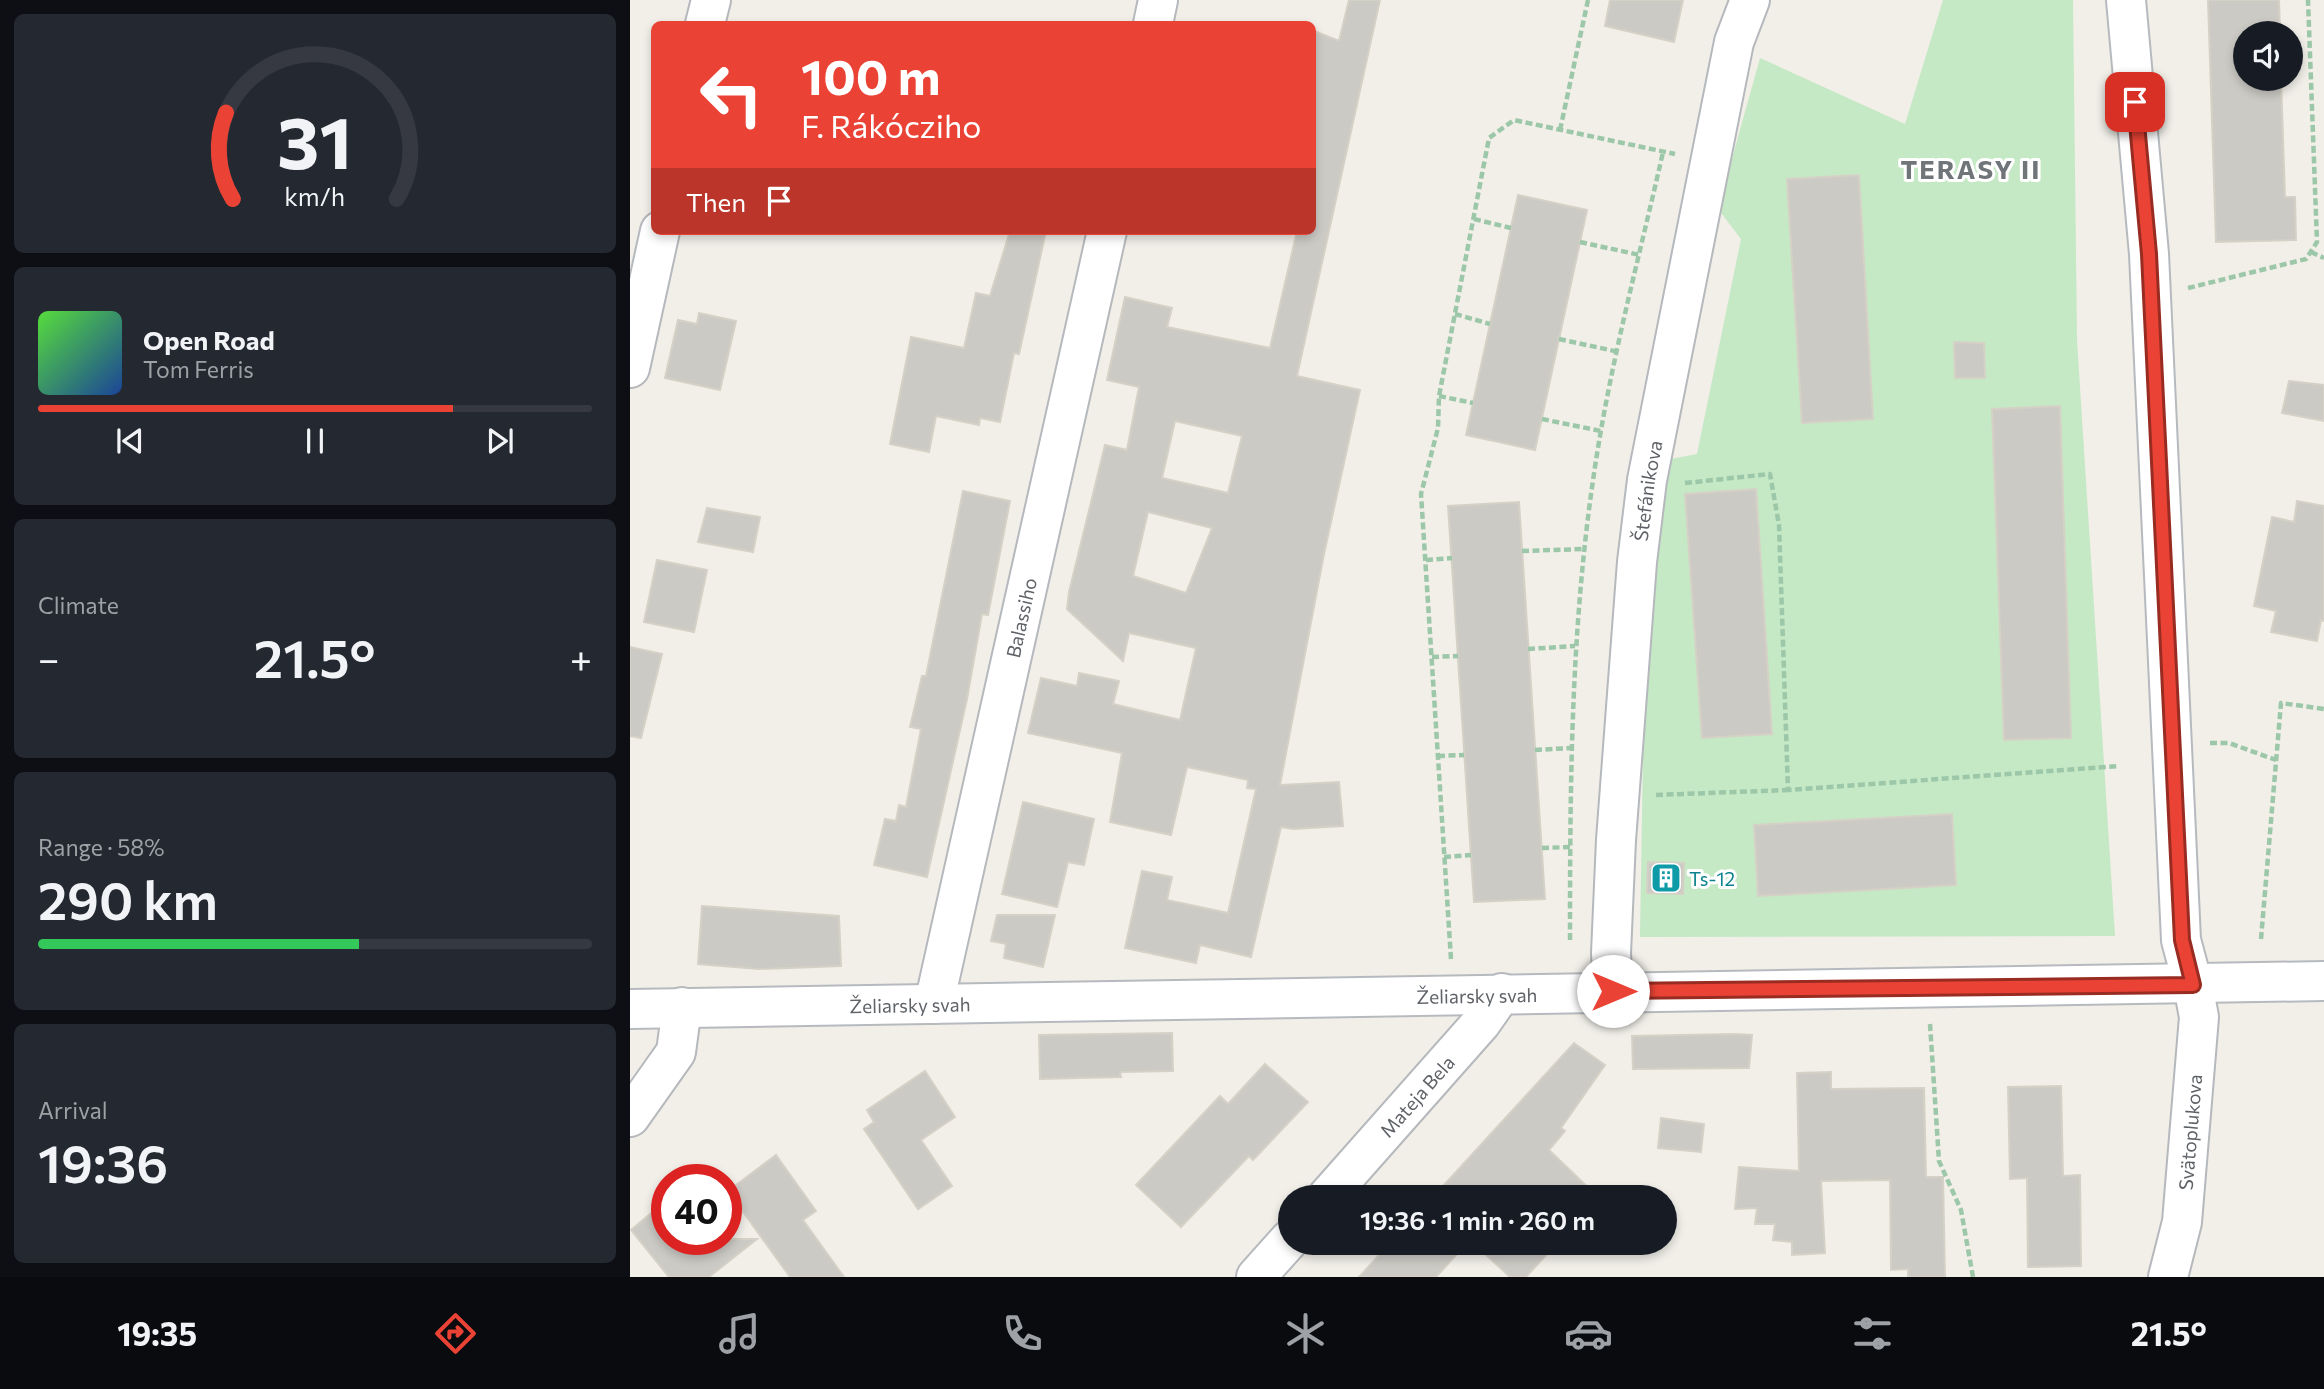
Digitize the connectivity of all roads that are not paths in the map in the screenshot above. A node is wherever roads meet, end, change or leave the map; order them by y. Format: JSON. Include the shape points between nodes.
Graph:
{"nodes":[{"id":1,"x":711,"y":0,"type":"edge"},
{"id":2,"x":1158,"y":0,"type":"edge"},
{"id":3,"x":1750,"y":0,"type":"edge"},
{"id":4,"x":2126,"y":0,"type":"edge"},
{"id":5,"x":706,"y":21,"type":"edge"},
{"id":6,"x":1154,"y":21,"type":"edge"},
{"id":7,"x":659,"y":235,"type":"edge"},
{"id":8,"x":1106,"y":235,"type":"edge"},
{"id":9,"x":630,"y":368,"type":"edge"},
{"id":10,"x":2324,"y":981,"type":"edge"},
{"id":11,"x":2193,"y":985,"type":"junction"},
{"id":12,"x":1613,"y":991,"type":"junction"},
{"id":13,"x":1502,"y":993,"type":"junction"},
{"id":14,"x":934,"y":1004,"type":"junction"},
{"id":15,"x":682,"y":1007,"type":"junction"},
{"id":16,"x":630,"y":1009,"type":"edge"},
{"id":17,"x":630,"y":1117,"type":"edge"},
{"id":18,"x":1338,"y":1185,"type":"edge"},
{"id":19,"x":1278,"y":1252,"type":"edge"},
{"id":20,"x":1256,"y":1277,"type":"edge"},
{"id":21,"x":2168,"y":1277,"type":"edge"}],
"edges":[{"from":1,"to":5,"type":"street"},
{"from":2,"to":6,"type":"street"},
{"from":3,"to":12,"type":"street","name":"Štefánikova","via":[[1734,42],[1647,480],[1616,840]]},
{"from":4,"to":11,"type":"street","name":"Svätoplukova","via":[[2151,297],[2182,940]]},
{"from":7,"to":9,"type":"street"},
{"from":8,"to":14,"type":"street","name":"Balassiho"},
{"from":10,"to":11,"type":"street","name":"Želiarsky svah"},
{"from":11,"to":12,"type":"street","name":"Želiarsky svah"},
{"from":11,"to":21,"type":"street","name":"Svätoplukova","via":[[2200,1010],[2182,1222]]},
{"from":12,"to":13,"type":"street","name":"Želiarsky svah"},
{"from":13,"to":14,"type":"street","name":"Želiarsky svah"},
{"from":13,"to":18,"type":"street","name":"Mateja Bela","via":[[1481,1023]]},
{"from":14,"to":15,"type":"street","name":"Želiarsky svah"},
{"from":15,"to":16,"type":"street","name":"Želiarsky svah"},
{"from":15,"to":17,"type":"street","via":[[676,1052]]},
{"from":19,"to":20,"type":"street"}]}
